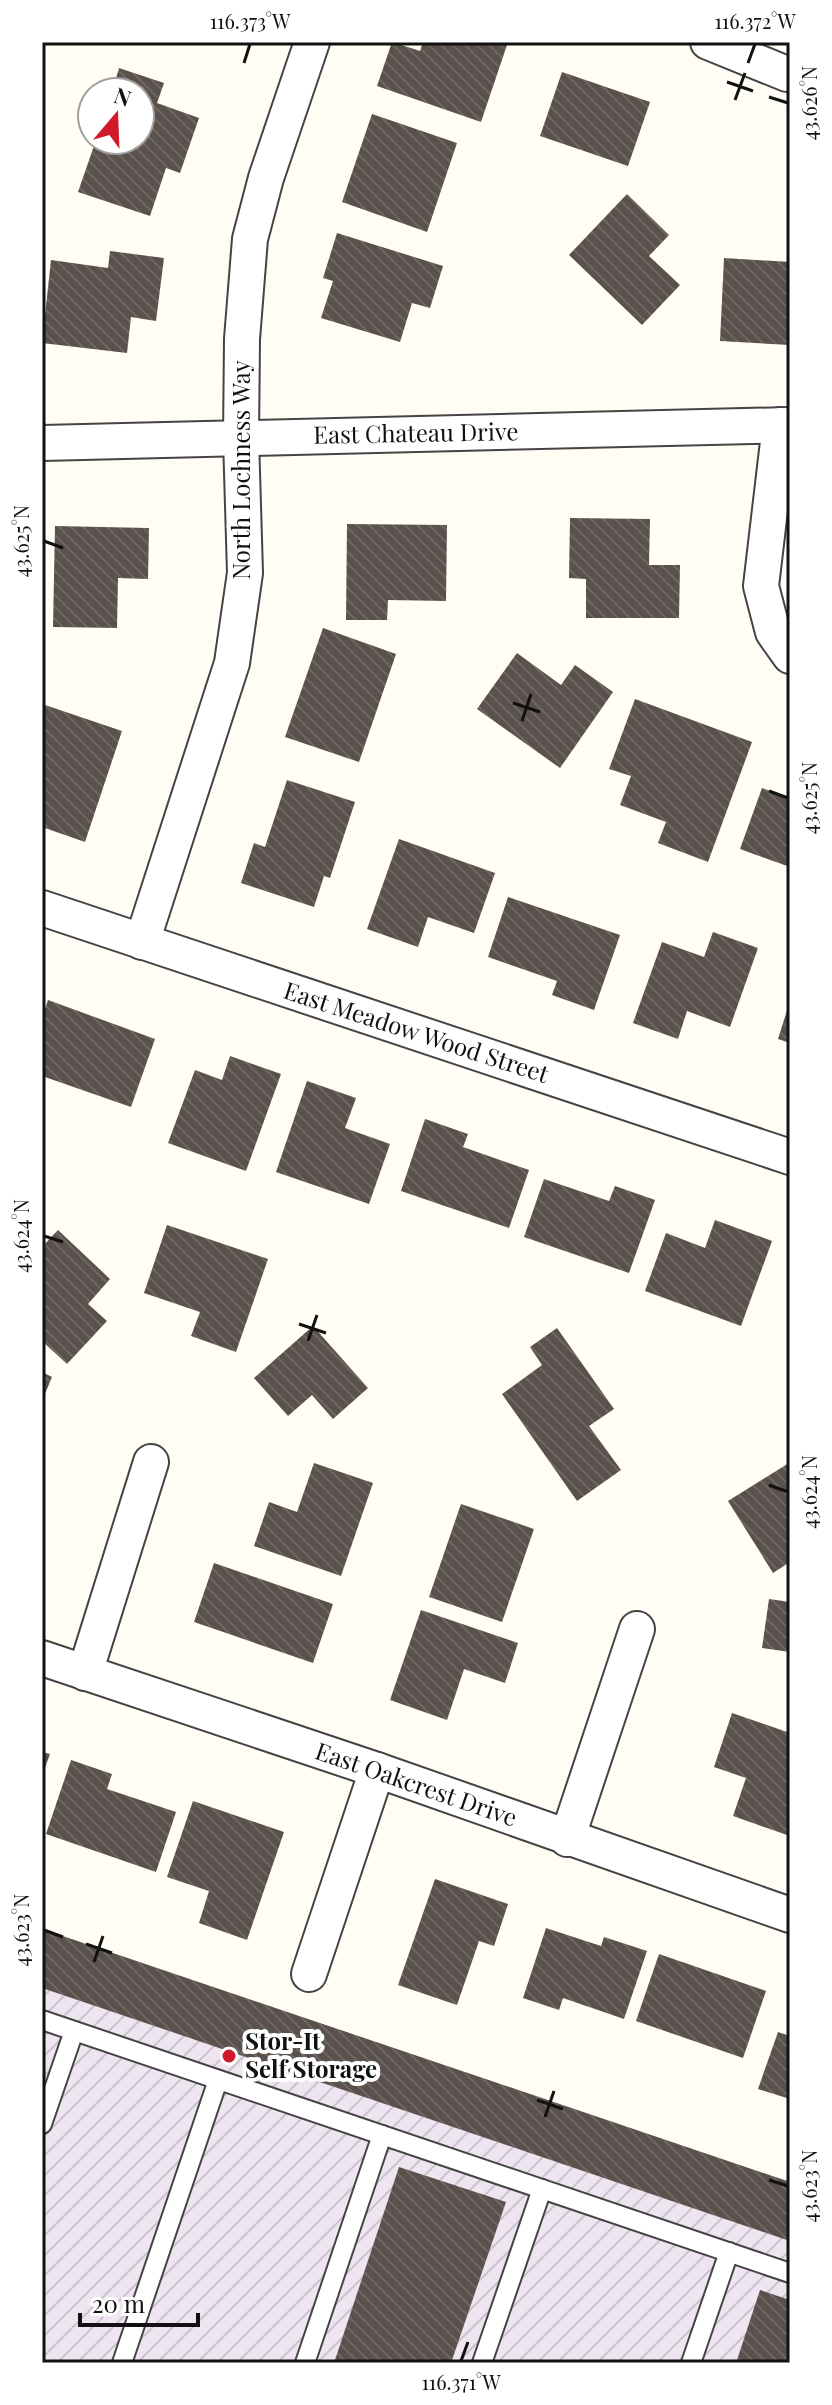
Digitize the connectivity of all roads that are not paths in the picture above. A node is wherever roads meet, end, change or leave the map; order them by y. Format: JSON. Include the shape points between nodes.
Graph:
{"nodes":[{"id":1,"x":312,"y":42,"type":"edge"},
{"id":2,"x":708,"y":42,"type":"edge"},
{"id":3,"x":787,"y":74,"type":"dead end"},
{"id":4,"x":785,"y":425,"type":"edge"},
{"id":5,"x":241,"y":438,"type":"junction"},
{"id":6,"x":42,"y":443,"type":"edge"},
{"id":7,"x":790,"y":656,"type":"edge"},
{"id":8,"x":42,"y":908,"type":"edge"},
{"id":9,"x":142,"y":942,"type":"junction"},
{"id":10,"x":790,"y":1157,"type":"edge"},
{"id":11,"x":151,"y":1462,"type":"dead end"},
{"id":12,"x":637,"y":1629,"type":"dead end"},
{"id":13,"x":42,"y":1658,"type":"edge"},
{"id":14,"x":85,"y":1673,"type":"junction"},
{"id":15,"x":377,"y":1770,"type":"junction"},
{"id":16,"x":567,"y":1839,"type":"junction"},
{"id":17,"x":790,"y":1915,"type":"edge"},
{"id":18,"x":309,"y":1974,"type":"dead end"},
{"id":19,"x":42,"y":2020,"type":"edge"},
{"id":20,"x":74,"y":2031,"type":"junction"},
{"id":21,"x":218,"y":2080,"type":"junction"},
{"id":22,"x":42,"y":2124,"type":"edge"},
{"id":23,"x":382,"y":2135,"type":"junction"},
{"id":24,"x":542,"y":2189,"type":"junction"},
{"id":25,"x":729,"y":2252,"type":"junction"},
{"id":26,"x":790,"y":2273,"type":"edge"},
{"id":27,"x":122,"y":2363,"type":"edge"},
{"id":28,"x":305,"y":2363,"type":"edge"},
{"id":29,"x":482,"y":2363,"type":"edge"},
{"id":30,"x":691,"y":2363,"type":"edge"}],
"edges":[{"from":1,"to":5,"type":"street","name":"North Lochness Way","via":[[250,239]]},
{"from":2,"to":3,"type":"street"},
{"from":4,"to":5,"type":"street","name":"East Chateau Drive"},
{"from":4,"to":7,"type":"street","via":[[761,586],[773,632]]},
{"from":5,"to":6,"type":"street","name":"East Chateau Drive"},
{"from":5,"to":9,"type":"street","name":"North Lochness Way","via":[[245,573],[232,663]]},
{"from":8,"to":9,"type":"street","name":"East Meadow Wood Street"},
{"from":9,"to":10,"type":"street","name":"East Meadow Wood Street"},
{"from":11,"to":14,"type":"street"},
{"from":12,"to":16,"type":"street"},
{"from":13,"to":14,"type":"street","name":"East Oakcrest Drive"},
{"from":14,"to":15,"type":"street","name":"East Oakcrest Drive"},
{"from":15,"to":16,"type":"street","name":"East Oakcrest Drive"},
{"from":15,"to":18,"type":"street"},
{"from":16,"to":17,"type":"street","name":"East Oakcrest Drive"},
{"from":19,"to":20,"type":"lane"},
{"from":20,"to":21,"type":"lane"},
{"from":20,"to":22,"type":"lane"},
{"from":21,"to":23,"type":"lane"},
{"from":21,"to":27,"type":"lane"},
{"from":23,"to":24,"type":"lane"},
{"from":23,"to":28,"type":"lane"},
{"from":24,"to":25,"type":"lane"},
{"from":24,"to":29,"type":"lane"},
{"from":25,"to":26,"type":"lane"},
{"from":25,"to":30,"type":"lane"}]}
